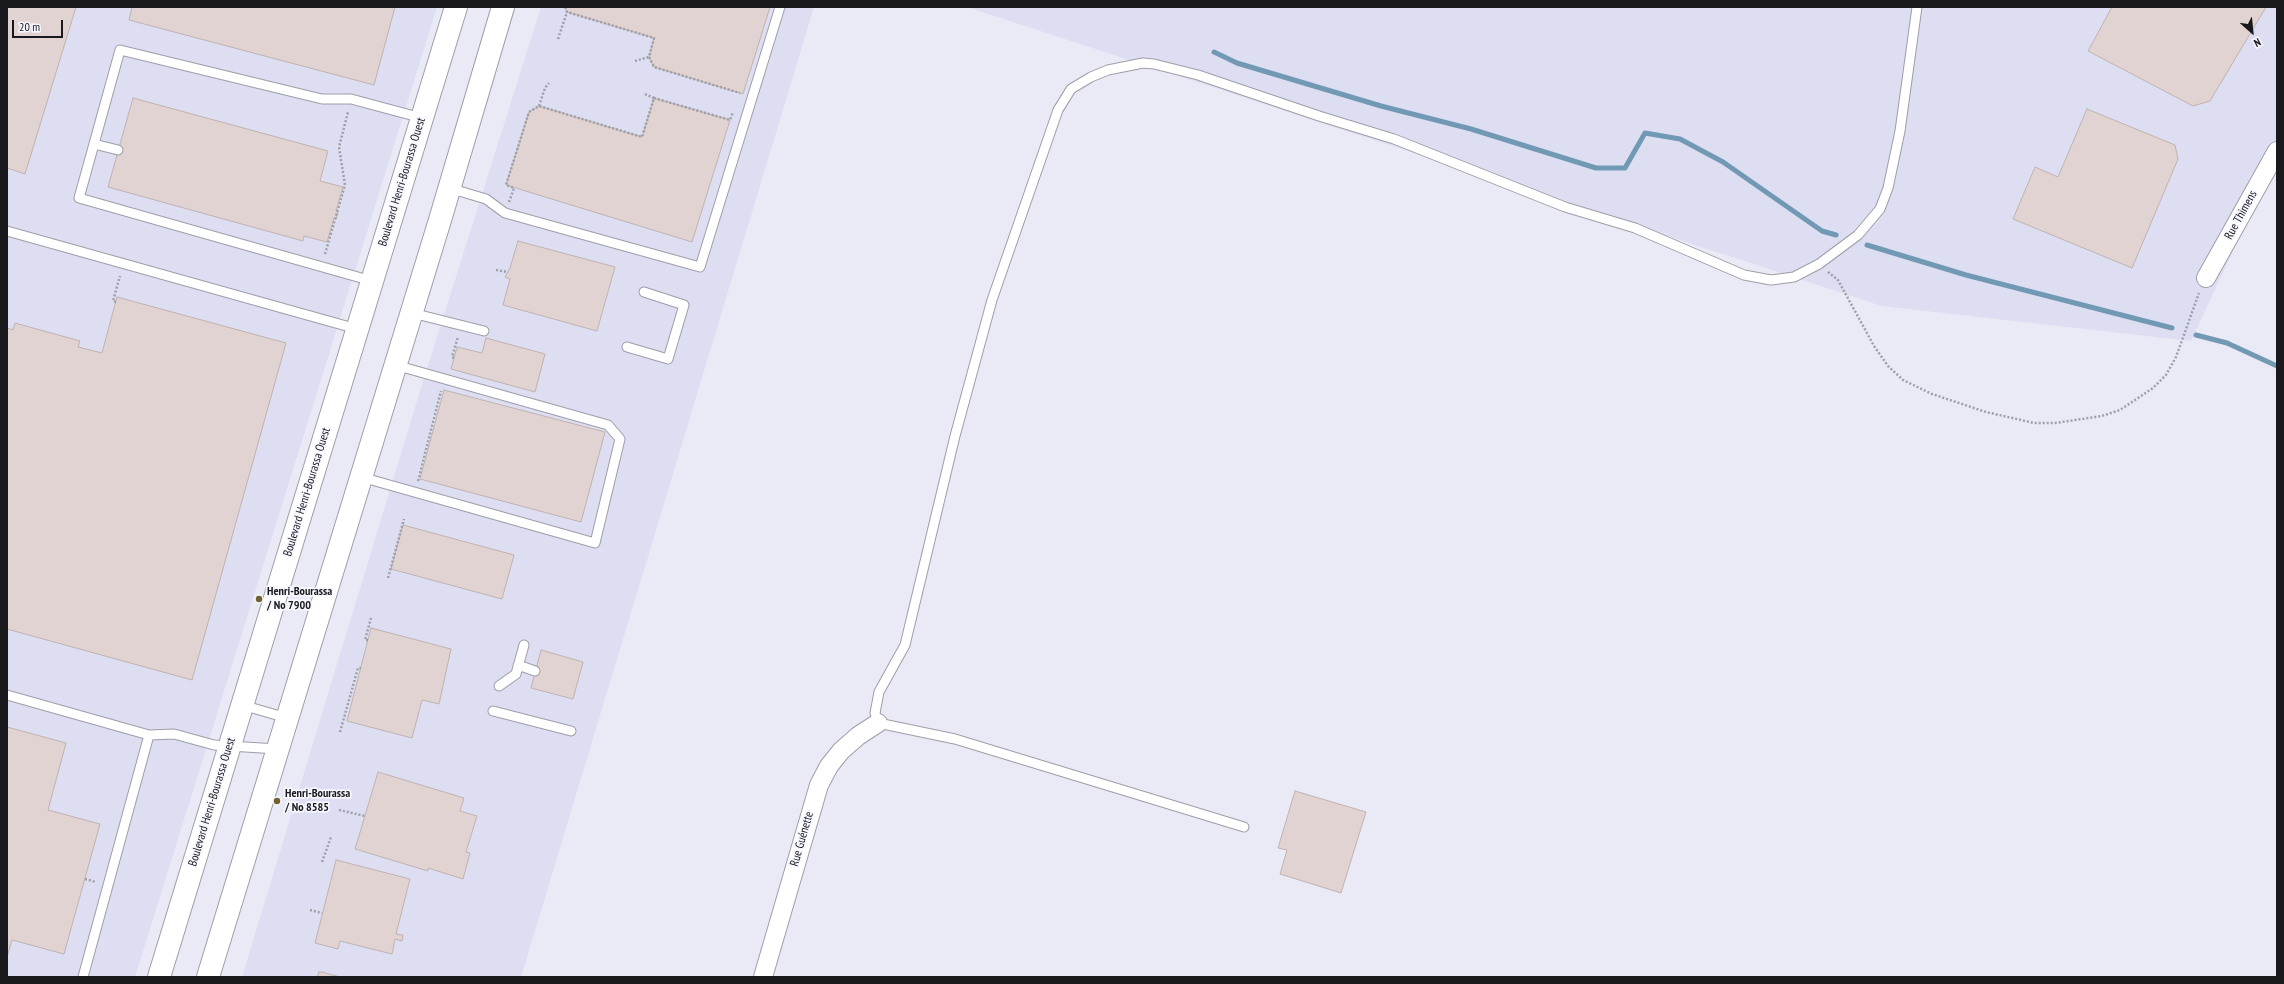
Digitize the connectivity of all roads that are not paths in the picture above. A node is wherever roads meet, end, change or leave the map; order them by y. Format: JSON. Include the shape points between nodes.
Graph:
{"nodes":[{"id":1,"x":456,"y":7,"type":"edge"},
{"id":2,"x":503,"y":7,"type":"edge"},
{"id":3,"x":780,"y":7,"type":"edge"},
{"id":4,"x":1917,"y":7,"type":"edge"},
{"id":5,"x":422,"y":118,"type":"junction"},
{"id":6,"x":94,"y":144,"type":"junction"},
{"id":7,"x":118,"y":150,"type":"dead end"},
{"id":8,"x":2277,"y":152,"type":"edge"},
{"id":9,"x":448,"y":188,"type":"junction"},
{"id":10,"x":7,"y":231,"type":"edge"},
{"id":11,"x":2206,"y":278,"type":"road end"},
{"id":12,"x":372,"y":281,"type":"junction"},
{"id":13,"x":644,"y":292,"type":"dead end"},
{"id":14,"x":411,"y":313,"type":"junction"},
{"id":15,"x":357,"y":329,"type":"junction"},
{"id":16,"x":484,"y":331,"type":"dead end"},
{"id":17,"x":626,"y":347,"type":"dead end"},
{"id":18,"x":395,"y":364,"type":"junction"},
{"id":19,"x":361,"y":477,"type":"junction"},
{"id":20,"x":524,"y":645,"type":"dead end"},
{"id":21,"x":518,"y":665,"type":"junction"},
{"id":22,"x":535,"y":671,"type":"dead end"},
{"id":23,"x":499,"y":686,"type":"dead end"},
{"id":24,"x":7,"y":695,"type":"edge"},
{"id":25,"x":242,"y":705,"type":"junction"},
{"id":26,"x":493,"y":710,"type":"dead end"},
{"id":27,"x":287,"y":718,"type":"junction"},
{"id":28,"x":878,"y":723,"type":"junction"},
{"id":29,"x":571,"y":731,"type":"dead end"},
{"id":30,"x":150,"y":735,"type":"junction"},
{"id":31,"x":230,"y":746,"type":"junction"},
{"id":32,"x":277,"y":749,"type":"junction"},
{"id":33,"x":1244,"y":827,"type":"dead end"},
{"id":34,"x":83,"y":977,"type":"edge"},
{"id":35,"x":159,"y":977,"type":"edge"},
{"id":36,"x":208,"y":977,"type":"edge"},
{"id":37,"x":763,"y":977,"type":"edge"}],
"edges":[{"from":1,"to":5,"type":"main road","name":"Boulevard Henri-Bourassa Ouest"},
{"from":2,"to":9,"type":"main road"},
{"from":3,"to":9,"type":"lane","via":[[700,267],[505,213],[486,199]]},
{"from":4,"to":28,"type":"lane","via":[[1900,131],[1888,188],[1880,209],[1858,235],[1820,264],[1794,277],[1782,279],[1770,280],[1744,275],[1635,228],[1565,207],[1394,139],[1154,64],[1143,63],[1108,70],[1071,89],[1058,110],[992,300],[947,465],[905,645],[879,692],[875,713]]},
{"from":5,"to":6,"type":"lane","via":[[351,99],[322,99],[120,50]]},
{"from":5,"to":12,"type":"main road","name":"Boulevard Henri-Bourassa Ouest"},
{"from":6,"to":7,"type":"lane"},
{"from":6,"to":12,"type":"lane","via":[[80,198]]},
{"from":8,"to":11,"type":"street","name":"Rue Thimens"},
{"from":9,"to":14,"type":"main road"},
{"from":10,"to":15,"type":"lane"},
{"from":12,"to":15,"type":"main road","name":"Boulevard Henri-Bourassa Ouest"},
{"from":13,"to":17,"type":"lane","via":[[684,305],[668,359]]},
{"from":14,"to":16,"type":"lane"},
{"from":14,"to":18,"type":"main road"},
{"from":15,"to":25,"type":"main road","name":"Boulevard Henri-Bourassa Ouest"},
{"from":18,"to":19,"type":"main road"},
{"from":18,"to":19,"type":"lane","via":[[608,425],[620,439],[595,543]]},
{"from":19,"to":27,"type":"main road"},
{"from":20,"to":21,"type":"lane"},
{"from":21,"to":22,"type":"lane"},
{"from":21,"to":23,"type":"lane","via":[[516,674]]},
{"from":24,"to":30,"type":"lane"},
{"from":25,"to":27,"type":"lane"},
{"from":25,"to":31,"type":"main road","name":"Boulevard Henri-Bourassa Ouest"},
{"from":26,"to":29,"type":"lane"},
{"from":27,"to":32,"type":"main road"},
{"from":28,"to":33,"type":"lane","via":[[955,739]]},
{"from":28,"to":37,"type":"street","name":"Rue Guénette","via":[[841,751],[819,785]]},
{"from":30,"to":31,"type":"lane","via":[[174,734],[214,745]]},
{"from":30,"to":34,"type":"lane"},
{"from":31,"to":32,"type":"lane"},
{"from":31,"to":35,"type":"main road","name":"Boulevard Henri-Bourassa Ouest"},
{"from":32,"to":36,"type":"main road"}]}
